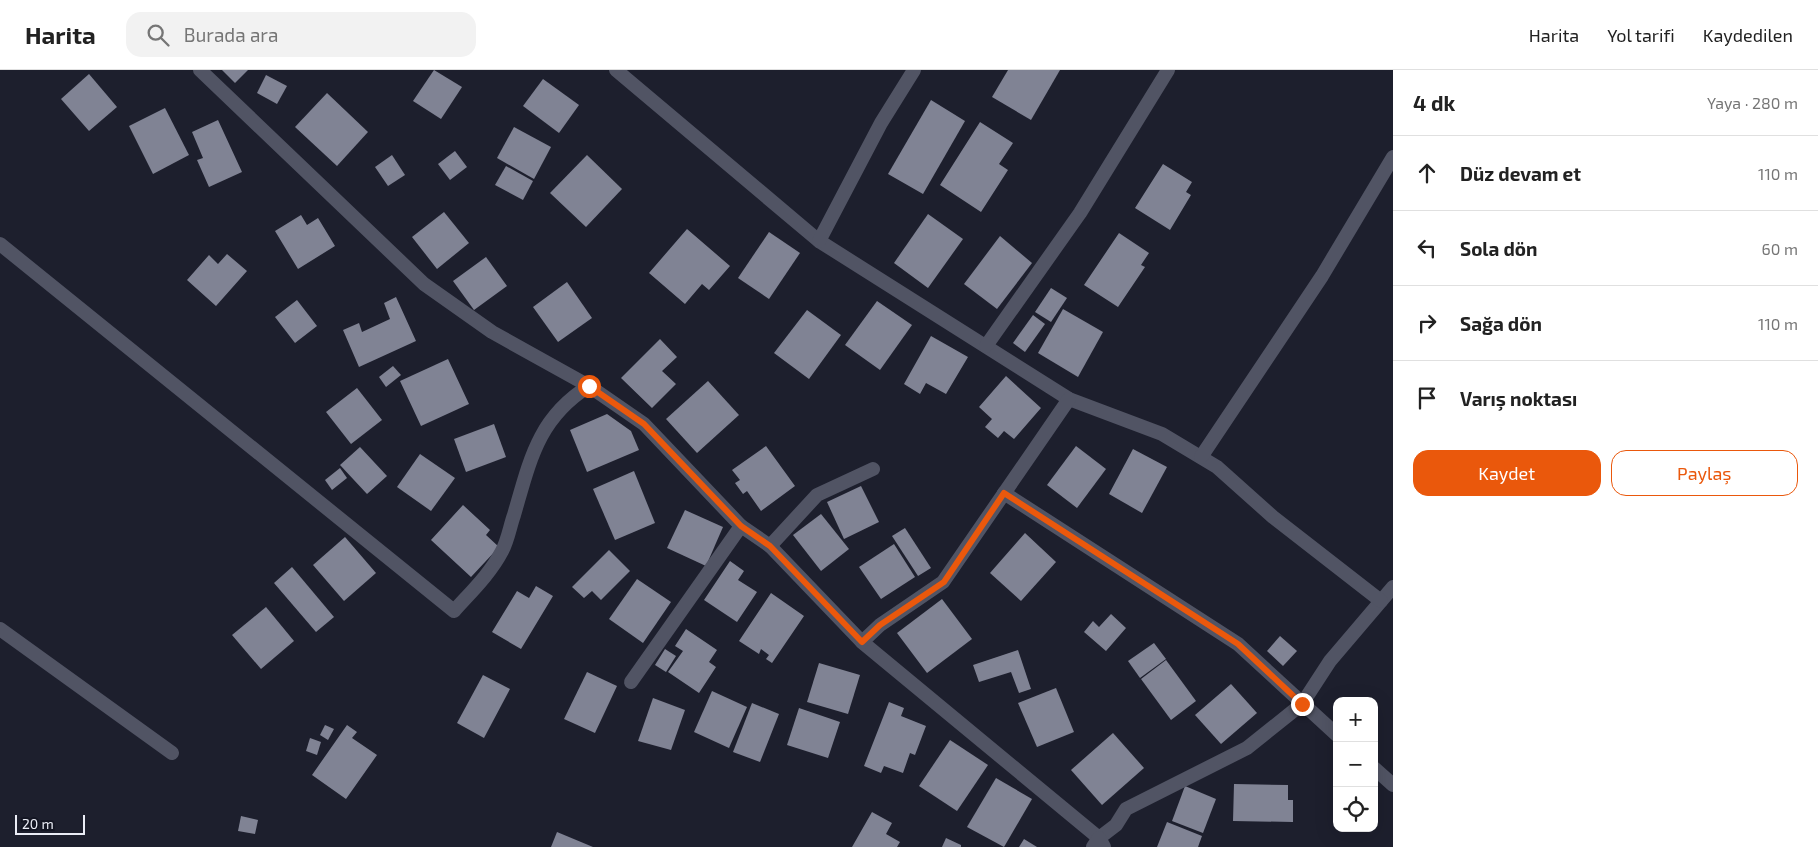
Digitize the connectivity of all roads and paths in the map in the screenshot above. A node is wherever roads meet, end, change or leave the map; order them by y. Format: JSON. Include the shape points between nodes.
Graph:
{"nodes":[{"id":1,"x":200,"y":70,"type":"edge"},
{"id":2,"x":617,"y":70,"type":"edge"},
{"id":3,"x":914,"y":70,"type":"edge"},
{"id":4,"x":1168,"y":70,"type":"edge"},
{"id":5,"x":1393,"y":157,"type":"edge"},
{"id":6,"x":819,"y":241,"type":"junction"},
{"id":7,"x":0,"y":244,"type":"edge"},
{"id":8,"x":986,"y":346,"type":"junction"},
{"id":9,"x":589,"y":386,"type":"junction"},
{"id":10,"x":1069,"y":399,"type":"junction"},
{"id":11,"x":1201,"y":457,"type":"junction"},
{"id":12,"x":873,"y":469,"type":"dead end"},
{"id":13,"x":1004,"y":493,"type":"junction"},
{"id":14,"x":741,"y":526,"type":"junction"},
{"id":15,"x":770,"y":546,"type":"junction"},
{"id":16,"x":1393,"y":587,"type":"edge"},
{"id":17,"x":1381,"y":601,"type":"junction"},
{"id":18,"x":0,"y":629,"type":"edge"},
{"id":19,"x":862,"y":642,"type":"junction"},
{"id":20,"x":631,"y":682,"type":"dead end"},
{"id":21,"x":1302,"y":704,"type":"junction"},
{"id":22,"x":1333,"y":731,"type":"edge"},
{"id":23,"x":172,"y":753,"type":"dead end"},
{"id":24,"x":1378,"y":772,"type":"edge"},
{"id":25,"x":1393,"y":785,"type":"edge"},
{"id":26,"x":1099,"y":844,"type":"edge"}],
"edges":[{"from":1,"to":9,"type":"street","via":[[424,284],[492,332]]},
{"from":2,"to":6,"type":"street"},
{"from":3,"to":6,"type":"street","via":[[882,122]]},
{"from":4,"to":8,"type":"street","via":[[1080,213]]},
{"from":5,"to":11,"type":"street","via":[[1322,276]]},
{"from":6,"to":8,"type":"street"},
{"from":7,"to":9,"type":"street","via":[[454,612],[491,570],[503,550],[541,434],[562,406]]},
{"from":8,"to":10,"type":"street"},
{"from":9,"to":14,"type":"street","via":[[644,424]]},
{"from":10,"to":11,"type":"street","via":[[1162,434]]},
{"from":10,"to":13,"type":"street"},
{"from":11,"to":17,"type":"street"},
{"from":12,"to":15,"type":"street","via":[[817,495]]},
{"from":13,"to":19,"type":"street","via":[[944,582],[880,625]]},
{"from":13,"to":21,"type":"street","via":[[1238,644]]},
{"from":14,"to":15,"type":"street"},
{"from":14,"to":20,"type":"street"},
{"from":15,"to":19,"type":"street"},
{"from":16,"to":17,"type":"street"},
{"from":17,"to":21,"type":"street","via":[[1330,661]]},
{"from":18,"to":23,"type":"street"},
{"from":19,"to":26,"type":"street"},
{"from":21,"to":22,"type":"street"},
{"from":21,"to":26,"type":"street","via":[[1247,748],[1126,809]]},
{"from":24,"to":25,"type":"street"}]}
